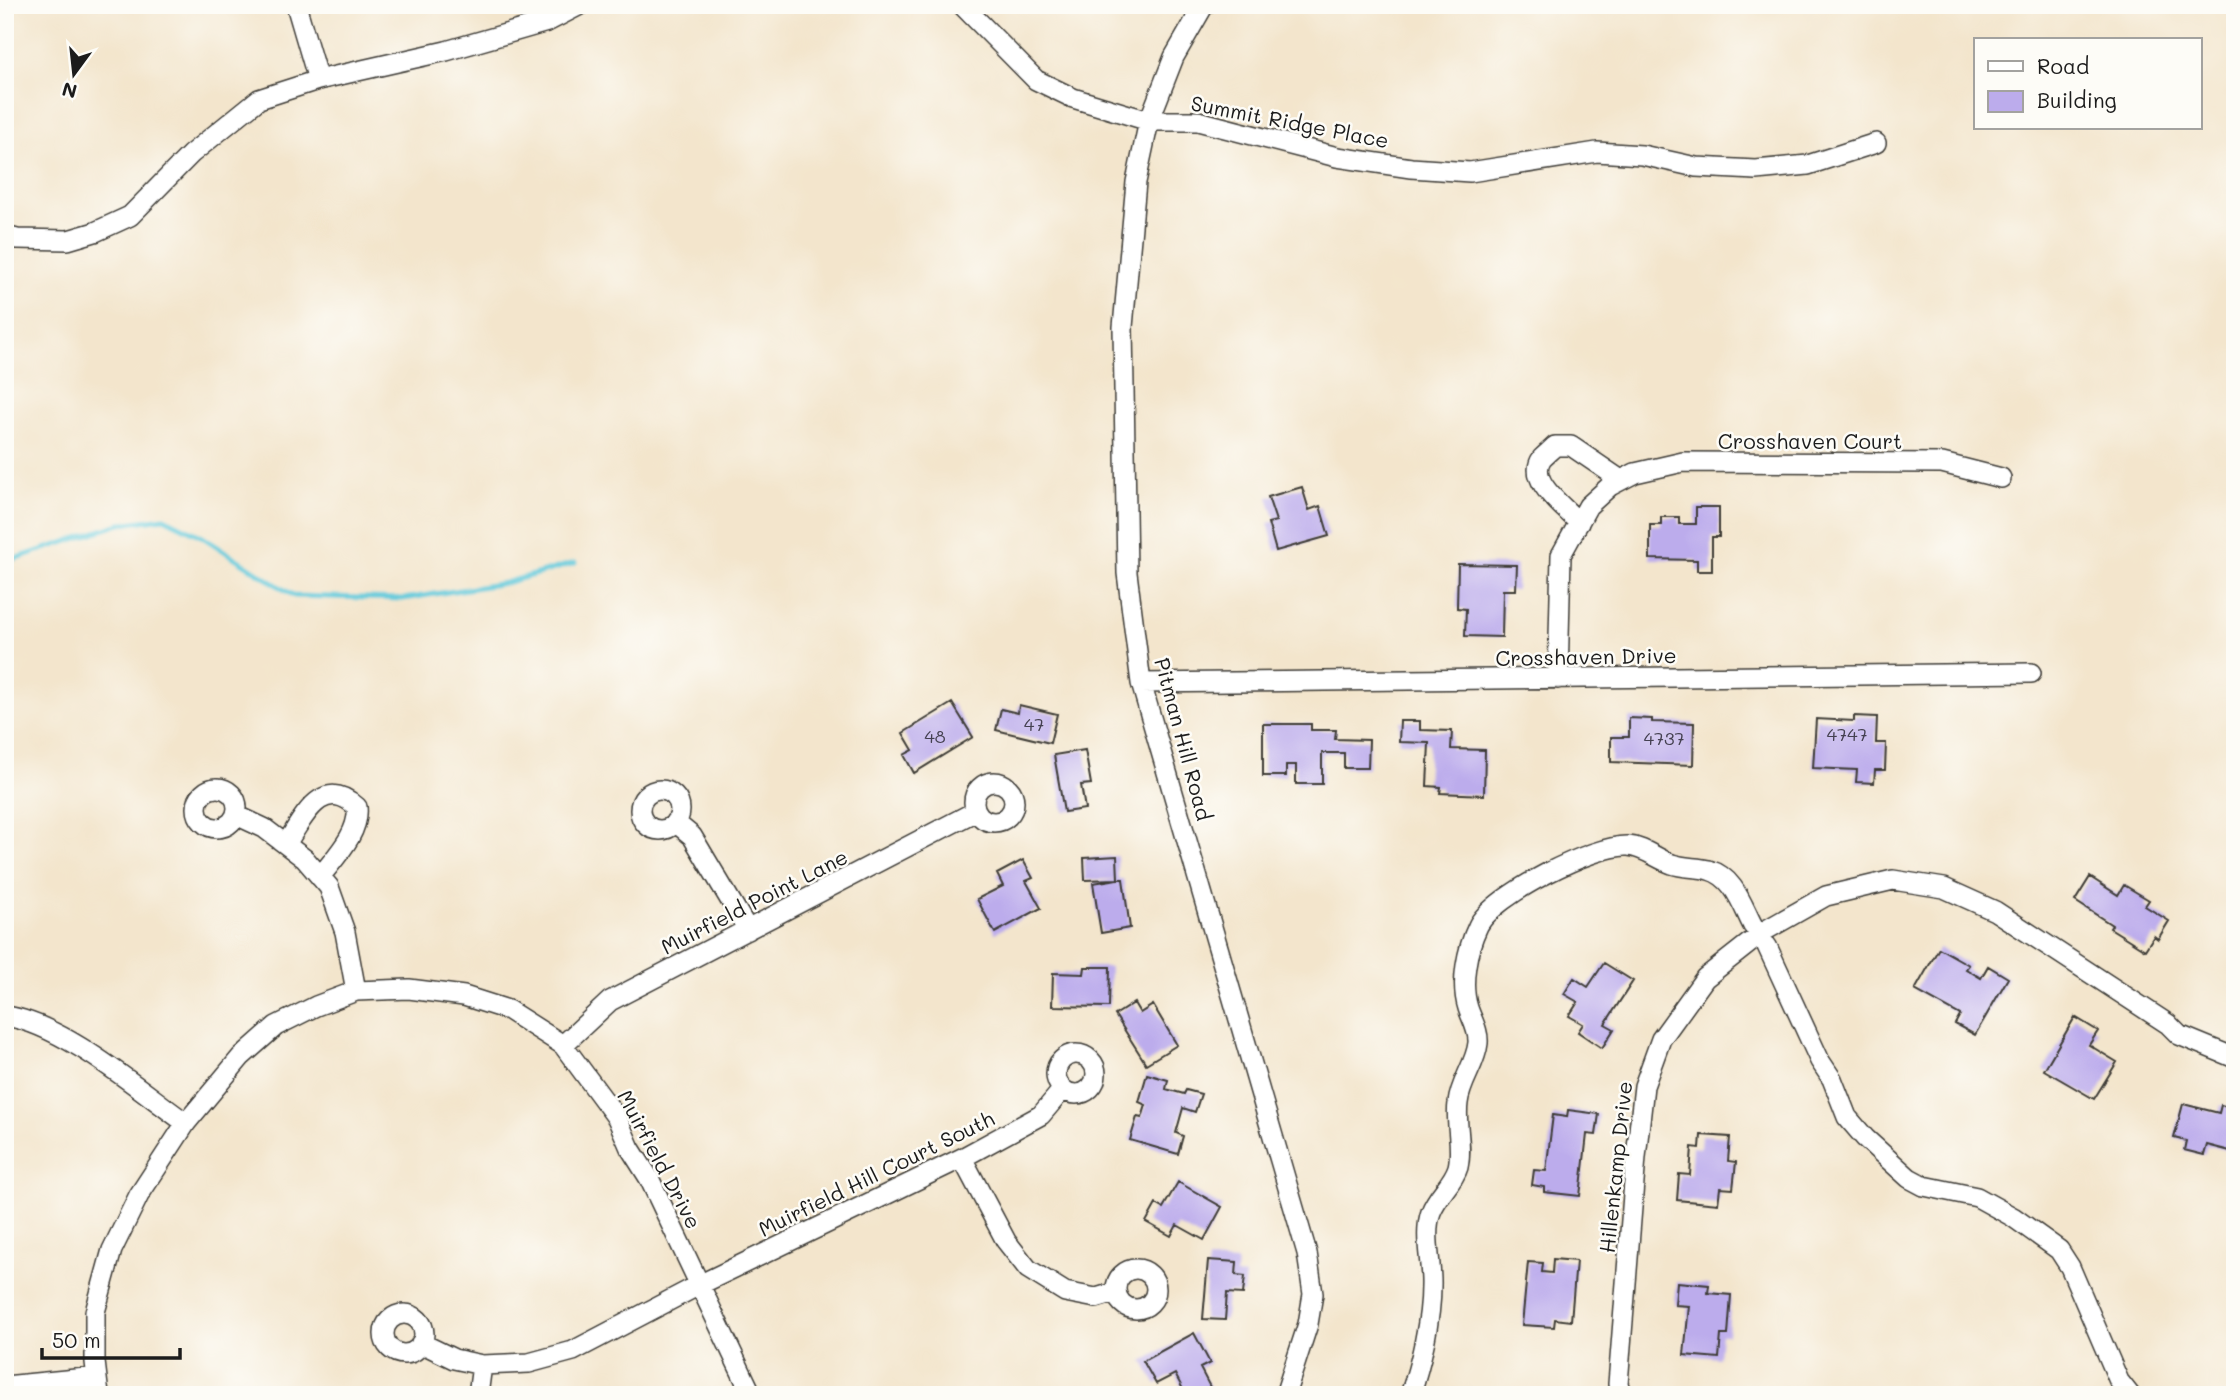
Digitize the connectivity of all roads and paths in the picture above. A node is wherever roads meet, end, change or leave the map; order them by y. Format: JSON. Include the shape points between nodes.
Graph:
{"nodes":[{"id":1,"x":296,"y":5,"type":"edge"},
{"id":2,"x":580,"y":5,"type":"edge"},
{"id":3,"x":962,"y":5,"type":"edge"},
{"id":4,"x":1204,"y":5,"type":"edge"},
{"id":5,"x":318,"y":80,"type":"junction"},
{"id":6,"x":1149,"y":121,"type":"junction"},
{"id":7,"x":1877,"y":143,"type":"dead end"},
{"id":8,"x":5,"y":236,"type":"edge"},
{"id":9,"x":2001,"y":478,"type":"dead end"},
{"id":10,"x":1621,"y":480,"type":"junction"},
{"id":11,"x":1579,"y":523,"type":"junction"},
{"id":12,"x":2031,"y":673,"type":"dead end"},
{"id":13,"x":1558,"y":679,"type":"junction"},
{"id":14,"x":1141,"y":683,"type":"junction"},
{"id":15,"x":976,"y":811,"type":"dead end"},
{"id":16,"x":236,"y":815,"type":"dead end"},
{"id":17,"x":675,"y":822,"type":"dead end"},
{"id":18,"x":286,"y":844,"type":"junction"},
{"id":19,"x":320,"y":877,"type":"junction"},
{"id":20,"x":1753,"y":926,"type":"dead end"},
{"id":21,"x":748,"y":930,"type":"junction"},
{"id":22,"x":1767,"y":946,"type":"dead end"},
{"id":23,"x":356,"y":991,"type":"junction"},
{"id":24,"x":5,"y":1016,"type":"edge"},
{"id":25,"x":563,"y":1045,"type":"junction"},
{"id":26,"x":2235,"y":1058,"type":"edge"},
{"id":27,"x":1063,"y":1089,"type":"dead end"},
{"id":28,"x":186,"y":1123,"type":"junction"},
{"id":29,"x":962,"y":1158,"type":"junction"},
{"id":30,"x":699,"y":1285,"type":"junction"},
{"id":31,"x":1116,"y":1292,"type":"dead end"},
{"id":32,"x":421,"y":1343,"type":"dead end"},
{"id":33,"x":482,"y":1365,"type":"junction"},
{"id":34,"x":5,"y":1386,"type":"edge"},
{"id":35,"x":97,"y":1386,"type":"edge"},
{"id":36,"x":478,"y":1395,"type":"edge"},
{"id":37,"x":752,"y":1395,"type":"edge"},
{"id":38,"x":1285,"y":1395,"type":"edge"},
{"id":39,"x":1410,"y":1395,"type":"edge"},
{"id":40,"x":1622,"y":1395,"type":"edge"},
{"id":41,"x":2130,"y":1395,"type":"edge"}],
"edges":[{"from":1,"to":5,"type":"street"},
{"from":2,"to":5,"type":"street","via":[[547,22],[446,51]]},
{"from":3,"to":6,"type":"street","name":"Summit Ridge Place","via":[[1036,80],[1073,99]]},
{"from":4,"to":6,"type":"street","name":"Pitman Hill Road","via":[[1174,57]]},
{"from":5,"to":8,"type":"street","via":[[259,99],[191,154],[130,216],[68,240]]},
{"from":6,"to":7,"type":"street","name":"Summit Ridge Place","via":[[1198,121],[1336,157],[1470,172],[1597,152],[1642,155],[1696,167],[1756,170],[1808,165]]},
{"from":6,"to":14,"type":"street","name":"Pitman Hill Road","via":[[1136,182],[1122,327],[1127,573]]},
{"from":9,"to":10,"type":"street","name":"Crosshaven Court","via":[[1942,463],[1683,462]]},
{"from":10,"to":11,"type":"street","name":"Crosshaven Court","via":[[1588,506]]},
{"from":10,"to":11,"type":"street","via":[[1571,446],[1555,446],[1541,460],[1538,477],[1546,491]]},
{"from":11,"to":13,"type":"street","name":"Crosshaven Court","via":[[1561,555]]},
{"from":12,"to":13,"type":"street","name":"Crosshaven Drive"},
{"from":13,"to":14,"type":"street","name":"Crosshaven Drive"},
{"from":14,"to":38,"type":"street","name":"Pitman Hill Road","via":[[1307,1253],[1313,1294]]},
{"from":15,"to":21,"type":"street","name":"Muirfield Point Lane"},
{"from":16,"to":18,"type":"street"},
{"from":17,"to":21,"type":"street","via":[[692,836]]},
{"from":18,"to":19,"type":"street"},
{"from":18,"to":19,"type":"street","via":[[312,806],[327,795],[343,796],[357,807],[357,823]]},
{"from":19,"to":23,"type":"street","via":[[329,887],[345,932]]},
{"from":20,"to":39,"type":"street","via":[[1732,884],[1721,874],[1673,865],[1632,846],[1597,851],[1526,886],[1488,911],[1474,937],[1465,977],[1464,993],[1478,1044],[1457,1104],[1458,1166],[1430,1213],[1432,1289]]},
{"from":21,"to":25,"type":"street","name":"Muirfield Point Lane","via":[[610,1001]]},
{"from":22,"to":41,"type":"street","via":[[1847,1117],[1909,1178],[1924,1186],[1977,1197],[2059,1250],[2119,1381]]},
{"from":23,"to":25,"type":"street","name":"Muirfield Drive","via":[[409,989],[464,996],[508,1010]]},
{"from":23,"to":28,"type":"street","name":"Muirfield Drive","via":[[275,1026]]},
{"from":24,"to":28,"type":"street","via":[[42,1027],[90,1055]]},
{"from":25,"to":30,"type":"street","name":"Muirfield Drive","via":[[617,1118]]},
{"from":26,"to":40,"type":"street","name":"Hillenkamp Drive","via":[[2179,1035],[1995,911],[1944,888],[1893,880],[1826,896],[1766,930],[1705,978],[1661,1039],[1644,1086],[1636,1157],[1618,1384]]},
{"from":27,"to":29,"type":"street","name":"Muirfield Hill Court South","via":[[1041,1115]]},
{"from":28,"to":35,"type":"street","name":"Muirfield Drive","via":[[139,1195],[112,1250],[95,1312]]},
{"from":29,"to":30,"type":"street","name":"Muirfield Hill Court South"},
{"from":29,"to":31,"type":"street","via":[[1006,1241],[1028,1269],[1065,1292],[1096,1298]]},
{"from":30,"to":33,"type":"street","name":"Muirfield Hill Court South","via":[[573,1351],[529,1363]]},
{"from":30,"to":37,"type":"street","name":"Muirfield Drive"},
{"from":32,"to":33,"type":"street","name":"Muirfield Hill Court South","via":[[454,1359]]},
{"from":33,"to":36,"type":"street"},
{"from":34,"to":35,"type":"street"}]}
